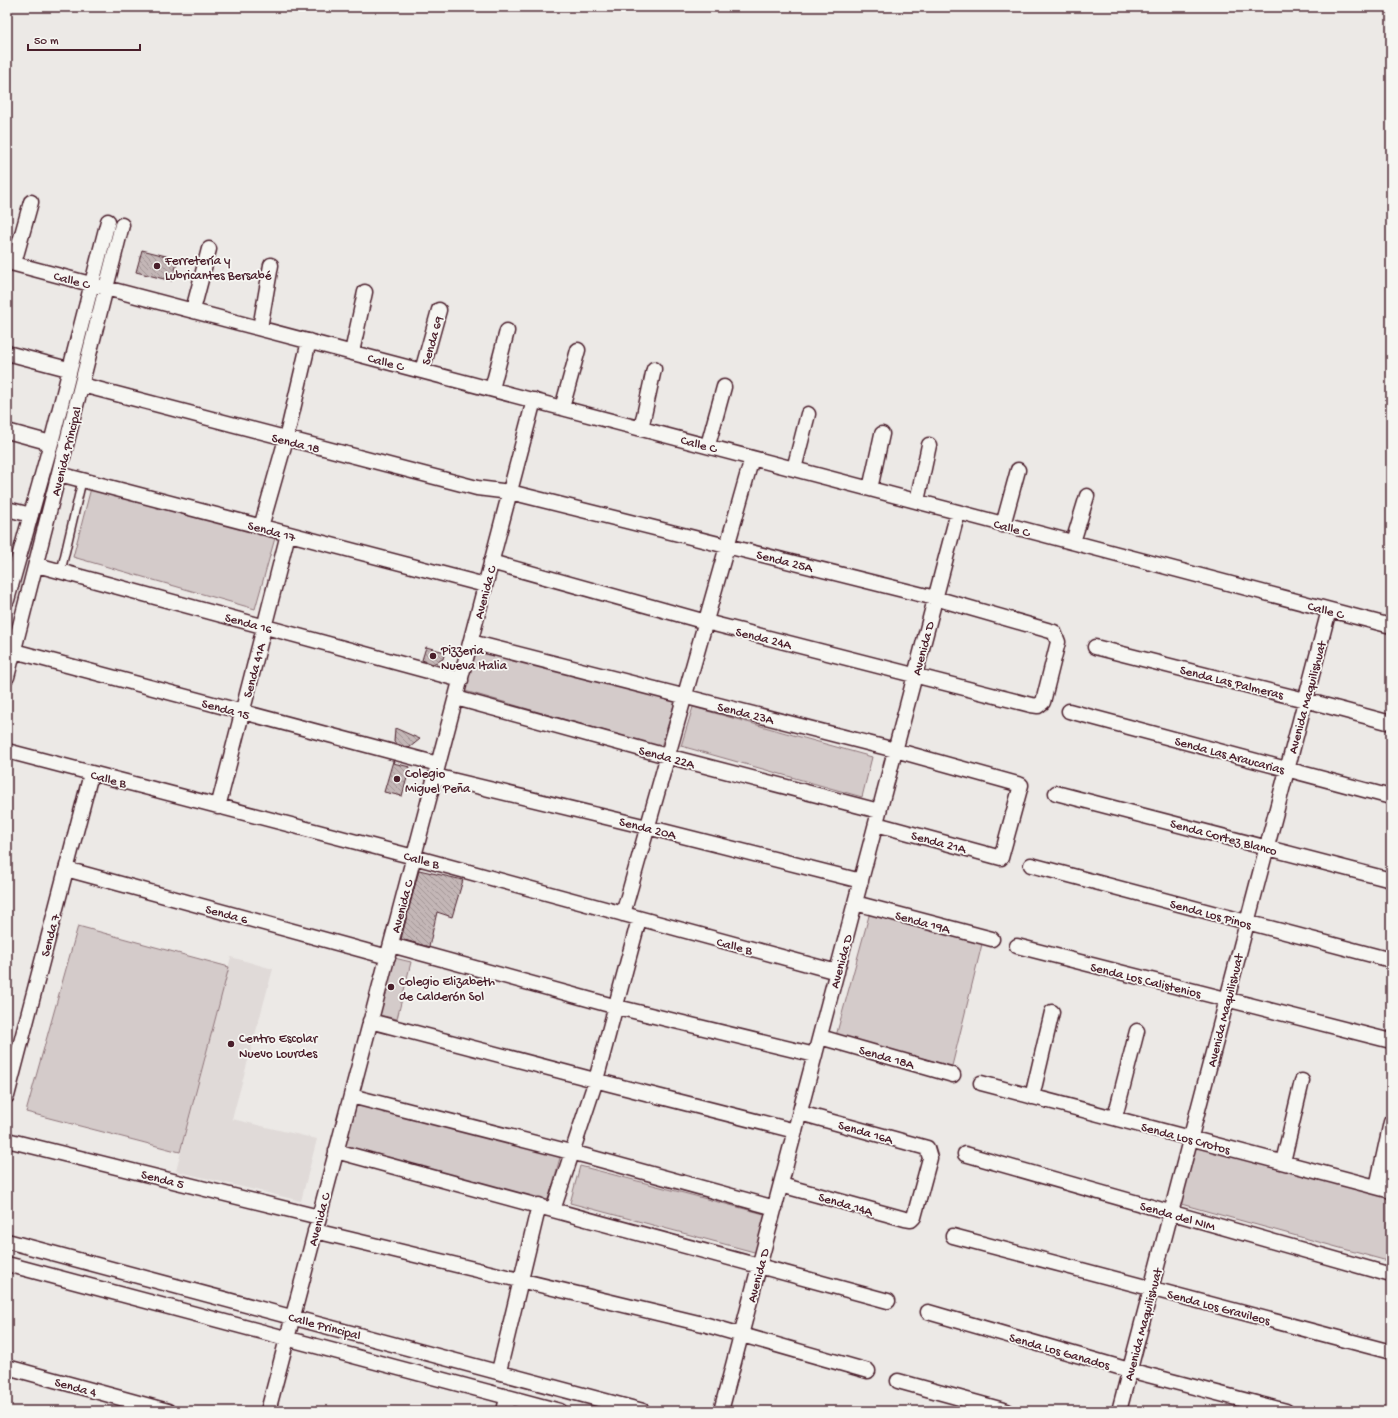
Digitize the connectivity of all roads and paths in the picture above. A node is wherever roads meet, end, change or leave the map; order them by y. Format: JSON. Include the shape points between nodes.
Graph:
{"nodes":[{"id":1,"x":31,"y":202,"type":"dead end"},
{"id":2,"x":108,"y":221,"type":"dead end"},
{"id":3,"x":122,"y":225,"type":"dead end"},
{"id":4,"x":209,"y":249,"type":"dead end"},
{"id":5,"x":10,"y":263,"type":"edge"},
{"id":6,"x":271,"y":265,"type":"dead end"},
{"id":7,"x":91,"y":284,"type":"junction"},
{"id":8,"x":107,"y":288,"type":"junction"},
{"id":9,"x":365,"y":292,"type":"dead end"},
{"id":10,"x":192,"y":310,"type":"junction"},
{"id":11,"x":439,"y":310,"type":"dead end"},
{"id":12,"x":260,"y":328,"type":"junction"},
{"id":13,"x":507,"y":331,"type":"dead end"},
{"id":14,"x":309,"y":341,"type":"junction"},
{"id":15,"x":578,"y":350,"type":"dead end"},
{"id":16,"x":7,"y":352,"type":"edge"},
{"id":17,"x":352,"y":352,"type":"junction"},
{"id":18,"x":68,"y":369,"type":"junction"},
{"id":19,"x":654,"y":369,"type":"dead end"},
{"id":20,"x":422,"y":371,"type":"junction"},
{"id":21,"x":82,"y":386,"type":"junction"},
{"id":22,"x":724,"y":388,"type":"dead end"},
{"id":23,"x":492,"y":389,"type":"junction"},
{"id":24,"x":534,"y":400,"type":"junction"},
{"id":25,"x":562,"y":408,"type":"junction"},
{"id":26,"x":808,"y":414,"type":"dead end"},
{"id":27,"x":641,"y":428,"type":"junction"},
{"id":28,"x":7,"y":431,"type":"edge"},
{"id":29,"x":882,"y":434,"type":"dead end"},
{"id":30,"x":286,"y":439,"type":"junction"},
{"id":31,"x":50,"y":443,"type":"junction"},
{"id":32,"x":708,"y":445,"type":"junction"},
{"id":33,"x":929,"y":445,"type":"dead end"},
{"id":34,"x":752,"y":458,"type":"junction"},
{"id":35,"x":794,"y":469,"type":"junction"},
{"id":36,"x":1018,"y":470,"type":"dead end"},
{"id":37,"x":59,"y":474,"type":"junction"},
{"id":38,"x":82,"y":481,"type":"junction"},
{"id":39,"x":870,"y":489,"type":"junction"},
{"id":40,"x":510,"y":492,"type":"junction"},
{"id":41,"x":1087,"y":496,"type":"dead end"},
{"id":42,"x":917,"y":501,"type":"junction"},
{"id":43,"x":7,"y":509,"type":"edge"},
{"id":44,"x":958,"y":512,"type":"junction"},
{"id":45,"x":31,"y":515,"type":"junction"},
{"id":46,"x":1003,"y":525,"type":"junction"},
{"id":47,"x":261,"y":527,"type":"junction"},
{"id":48,"x":288,"y":534,"type":"junction"},
{"id":49,"x":1073,"y":542,"type":"junction"},
{"id":50,"x":727,"y":546,"type":"junction"},
{"id":51,"x":492,"y":562,"type":"junction"},
{"id":52,"x":37,"y":565,"type":"junction"},
{"id":53,"x":61,"y":571,"type":"junction"},
{"id":54,"x":485,"y":585,"type":"junction"},
{"id":55,"x":8,"y":593,"type":"edge"},
{"id":56,"x":935,"y":598,"type":"junction"},
{"id":57,"x":1329,"y":610,"type":"junction"},
{"id":58,"x":706,"y":622,"type":"junction"},
{"id":59,"x":264,"y":626,"type":"junction"},
{"id":60,"x":1391,"y":626,"type":"edge"},
{"id":61,"x":471,"y":642,"type":"junction"},
{"id":62,"x":1095,"y":647,"type":"dead end"},
{"id":63,"x":14,"y":651,"type":"junction"},
{"id":64,"x":915,"y":675,"type":"junction"},
{"id":65,"x":7,"y":677,"type":"edge"},
{"id":66,"x":461,"y":680,"type":"junction"},
{"id":67,"x":684,"y":697,"type":"junction"},
{"id":68,"x":456,"y":698,"type":"junction"},
{"id":69,"x":1305,"y":700,"type":"junction"},
{"id":70,"x":1038,"y":706,"type":"joint"},
{"id":71,"x":1069,"y":711,"type":"dead end"},
{"id":72,"x":242,"y":712,"type":"junction"},
{"id":73,"x":1391,"y":723,"type":"edge"},
{"id":74,"x":895,"y":750,"type":"junction"},
{"id":75,"x":7,"y":751,"type":"edge"},
{"id":76,"x":667,"y":756,"type":"junction"},
{"id":77,"x":437,"y":770,"type":"junction"},
{"id":78,"x":1287,"y":770,"type":"junction"},
{"id":79,"x":91,"y":774,"type":"junction"},
{"id":80,"x":1056,"y":792,"type":"dead end"},
{"id":81,"x":1391,"y":797,"type":"edge"},
{"id":82,"x":218,"y":807,"type":"junction"},
{"id":83,"x":877,"y":817,"type":"junction"},
{"id":84,"x":647,"y":827,"type":"junction"},
{"id":85,"x":1265,"y":847,"type":"junction"},
{"id":86,"x":414,"y":857,"type":"junction"},
{"id":87,"x":1002,"y":858,"type":"joint"},
{"id":88,"x":1031,"y":865,"type":"dead end"},
{"id":89,"x":66,"y":869,"type":"junction"},
{"id":90,"x":1391,"y":880,"type":"edge"},
{"id":91,"x":861,"y":881,"type":"junction"},
{"id":92,"x":855,"y":903,"type":"junction"},
{"id":93,"x":623,"y":914,"type":"junction"},
{"id":94,"x":639,"y":919,"type":"junction"},
{"id":95,"x":1246,"y":923,"type":"junction"},
{"id":96,"x":992,"y":939,"type":"dead end"},
{"id":97,"x":1017,"y":946,"type":"dead end"},
{"id":98,"x":389,"y":951,"type":"junction"},
{"id":99,"x":1391,"y":960,"type":"edge"},
{"id":100,"x":837,"y":972,"type":"junction"},
{"id":101,"x":1227,"y":999,"type":"junction"},
{"id":102,"x":617,"y":1007,"type":"junction"},
{"id":103,"x":1052,"y":1012,"type":"dead end"},
{"id":104,"x":370,"y":1021,"type":"junction"},
{"id":105,"x":1137,"y":1031,"type":"dead end"},
{"id":106,"x":820,"y":1037,"type":"junction"},
{"id":107,"x":1391,"y":1041,"type":"edge"},
{"id":108,"x":815,"y":1055,"type":"junction"},
{"id":109,"x":953,"y":1075,"type":"dead end"},
{"id":110,"x":596,"y":1080,"type":"junction"},
{"id":111,"x":1302,"y":1081,"type":"dead end"},
{"id":112,"x":981,"y":1083,"type":"dead end"},
{"id":113,"x":7,"y":1096,"type":"edge"},
{"id":114,"x":351,"y":1096,"type":"junction"},
{"id":115,"x":1032,"y":1097,"type":"junction"},
{"id":116,"x":800,"y":1113,"type":"junction"},
{"id":117,"x":1115,"y":1117,"type":"junction"},
{"id":118,"x":1391,"y":1122,"type":"edge"},
{"id":119,"x":795,"y":1130,"type":"junction"},
{"id":120,"x":1190,"y":1138,"type":"junction"},
{"id":121,"x":7,"y":1140,"type":"edge"},
{"id":122,"x":336,"y":1151,"type":"junction"},
{"id":123,"x":573,"y":1153,"type":"junction"},
{"id":124,"x":965,"y":1154,"type":"dead end"},
{"id":125,"x":1283,"y":1162,"type":"junction"},
{"id":126,"x":781,"y":1184,"type":"junction"},
{"id":127,"x":1377,"y":1187,"type":"junction"},
{"id":128,"x":1391,"y":1191,"type":"edge"},
{"id":129,"x":539,"y":1206,"type":"junction"},
{"id":130,"x":775,"y":1208,"type":"junction"},
{"id":131,"x":554,"y":1210,"type":"junction"},
{"id":132,"x":1170,"y":1214,"type":"junction"},
{"id":133,"x":319,"y":1217,"type":"junction"},
{"id":134,"x":911,"y":1220,"type":"joint"},
{"id":135,"x":315,"y":1231,"type":"junction"},
{"id":136,"x":953,"y":1236,"type":"dead end"},
{"id":137,"x":7,"y":1241,"type":"edge"},
{"id":138,"x":7,"y":1264,"type":"edge"},
{"id":139,"x":760,"y":1265,"type":"junction"},
{"id":140,"x":1391,"y":1275,"type":"edge"},
{"id":141,"x":522,"y":1279,"type":"junction"},
{"id":142,"x":1151,"y":1288,"type":"junction"},
{"id":143,"x":888,"y":1300,"type":"dead end"},
{"id":144,"x":928,"y":1312,"type":"dead end"},
{"id":145,"x":293,"y":1316,"type":"junction"},
{"id":146,"x":742,"y":1334,"type":"junction"},
{"id":147,"x":287,"y":1338,"type":"junction"},
{"id":148,"x":1391,"y":1352,"type":"edge"},
{"id":149,"x":7,"y":1367,"type":"edge"},
{"id":150,"x":1129,"y":1370,"type":"junction"},
{"id":151,"x":499,"y":1371,"type":"junction"},
{"id":152,"x":868,"y":1371,"type":"dead end"},
{"id":153,"x":898,"y":1381,"type":"dead end"},
{"id":154,"x":505,"y":1404,"type":"edge"},
{"id":155,"x":168,"y":1411,"type":"edge"},
{"id":156,"x":268,"y":1411,"type":"edge"},
{"id":157,"x":560,"y":1411,"type":"edge"},
{"id":158,"x":643,"y":1411,"type":"edge"},
{"id":159,"x":721,"y":1411,"type":"edge"},
{"id":160,"x":1007,"y":1411,"type":"edge"},
{"id":161,"x":1119,"y":1411,"type":"edge"},
{"id":162,"x":1286,"y":1411,"type":"edge"}],
"edges":[{"from":1,"to":5,"type":"street"},
{"from":2,"to":7,"type":"street","name":"Avenida Principal"},
{"from":3,"to":8,"type":"street","name":"Avenida Principal"},
{"from":4,"to":10,"type":"street"},
{"from":5,"to":7,"type":"street","name":"Calle C"},
{"from":6,"to":12,"type":"street"},
{"from":7,"to":8,"type":"street","name":"Calle C"},
{"from":7,"to":18,"type":"street","name":"Avenida Principal"},
{"from":8,"to":10,"type":"street","name":"Calle C"},
{"from":8,"to":21,"type":"street","name":"Avenida Principal"},
{"from":9,"to":17,"type":"street"},
{"from":10,"to":12,"type":"street","name":"Calle C"},
{"from":11,"to":20,"type":"street","name":"Senda 69"},
{"from":12,"to":14,"type":"street","name":"Calle C"},
{"from":13,"to":23,"type":"street"},
{"from":14,"to":17,"type":"street","name":"Calle C"},
{"from":14,"to":30,"type":"street"},
{"from":15,"to":25,"type":"street"},
{"from":16,"to":18,"type":"street"},
{"from":17,"to":20,"type":"street","name":"Calle C"},
{"from":18,"to":31,"type":"street","name":"Avenida Principal"},
{"from":19,"to":27,"type":"street"},
{"from":20,"to":23,"type":"street","name":"Calle C"},
{"from":21,"to":30,"type":"street","name":"Senda 18"},
{"from":21,"to":37,"type":"street","name":"Avenida Principal"},
{"from":22,"to":32,"type":"street"},
{"from":23,"to":24,"type":"street","name":"Calle C"},
{"from":24,"to":25,"type":"street","name":"Calle C"},
{"from":24,"to":40,"type":"street","name":"Avenida C"},
{"from":25,"to":27,"type":"street","name":"Calle C"},
{"from":26,"to":35,"type":"street"},
{"from":27,"to":32,"type":"street","name":"Calle C"},
{"from":28,"to":31,"type":"street"},
{"from":29,"to":39,"type":"street"},
{"from":30,"to":40,"type":"street","name":"Senda 18","via":[[477,488]]},
{"from":30,"to":47,"type":"street"},
{"from":31,"to":45,"type":"street","name":"Avenida Principal"},
{"from":32,"to":34,"type":"street","name":"Calle C"},
{"from":33,"to":42,"type":"street"},
{"from":34,"to":35,"type":"street","name":"Calle C"},
{"from":34,"to":50,"type":"street"},
{"from":35,"to":39,"type":"street","name":"Calle C"},
{"from":36,"to":46,"type":"street"},
{"from":37,"to":38,"type":"street","name":"Senda 17"},
{"from":37,"to":52,"type":"street","name":"Avenida Principal"},
{"from":38,"to":47,"type":"street","name":"Senda 17"},
{"from":38,"to":53,"type":"lane"},
{"from":39,"to":42,"type":"street","name":"Calle C"},
{"from":40,"to":50,"type":"street","name":"Senda 25A"},
{"from":40,"to":51,"type":"street","name":"Avenida C"},
{"from":41,"to":49,"type":"street"},
{"from":42,"to":44,"type":"street","name":"Calle C"},
{"from":43,"to":45,"type":"street"},
{"from":44,"to":46,"type":"street","name":"Calle C"},
{"from":44,"to":56,"type":"street","name":"Avenida D"},
{"from":45,"to":55,"type":"street","name":"Avenida Principal"},
{"from":46,"to":49,"type":"street","name":"Calle C"},
{"from":47,"to":48,"type":"street","name":"Senda 17"},
{"from":48,"to":54,"type":"street","name":"Senda 17"},
{"from":48,"to":59,"type":"street","name":"Senda 41A"},
{"from":49,"to":57,"type":"street","name":"Calle C"},
{"from":50,"to":56,"type":"street","name":"Senda 25A"},
{"from":50,"to":58,"type":"street"},
{"from":51,"to":54,"type":"street","name":"Avenida C"},
{"from":51,"to":58,"type":"street","name":"Senda 24A"},
{"from":52,"to":53,"type":"street","name":"Senda 16"},
{"from":52,"to":63,"type":"street","name":"Avenida Principal"},
{"from":53,"to":59,"type":"street","name":"Senda 16"},
{"from":54,"to":61,"type":"street","name":"Avenida C"},
{"from":56,"to":64,"type":"street","name":"Avenida D"},
{"from":56,"to":70,"type":"street","name":"Senda 25A","via":[[1054,632],[1058,642],[1043,702]]},
{"from":57,"to":60,"type":"street","name":"Calle C"},
{"from":57,"to":69,"type":"street","name":"Avenida Maquilishuat"},
{"from":58,"to":64,"type":"street","name":"Senda 24A"},
{"from":58,"to":67,"type":"street"},
{"from":59,"to":66,"type":"street","name":"Senda 16"},
{"from":59,"to":72,"type":"street","name":"Senda 41A"},
{"from":61,"to":66,"type":"street","name":"Avenida C"},
{"from":61,"to":67,"type":"street","name":"Senda 23A"},
{"from":62,"to":69,"type":"street","name":"Senda Las Palmeras"},
{"from":63,"to":65,"type":"street","name":"Avenida Principal"},
{"from":63,"to":72,"type":"street","name":"Senda 15"},
{"from":64,"to":70,"type":"street","name":"Senda 24A"},
{"from":64,"to":74,"type":"street","name":"Avenida D"},
{"from":66,"to":68,"type":"street","name":"Avenida C"},
{"from":67,"to":74,"type":"street","name":"Senda 23A"},
{"from":67,"to":76,"type":"street"},
{"from":68,"to":76,"type":"street","name":"Senda 22A"},
{"from":68,"to":77,"type":"street","name":"Avenida C"},
{"from":69,"to":73,"type":"street","name":"Senda Las Palmeras"},
{"from":69,"to":78,"type":"street","name":"Avenida Maquilishuat"},
{"from":71,"to":78,"type":"street","name":"Senda Las Araucarias"},
{"from":72,"to":77,"type":"street","name":"Senda 15"},
{"from":72,"to":82,"type":"street","name":"Senda 41A"},
{"from":74,"to":83,"type":"street","name":"Avenida D"},
{"from":74,"to":87,"type":"street","name":"Senda 23A","via":[[1021,785]]},
{"from":75,"to":79,"type":"street","name":"Calle B"},
{"from":76,"to":83,"type":"street","name":"Senda 22A"},
{"from":76,"to":84,"type":"street"},
{"from":77,"to":84,"type":"street","name":"Senda 20A"},
{"from":77,"to":86,"type":"street","name":"Avenida C"},
{"from":78,"to":81,"type":"street","name":"Senda Las Araucarias"},
{"from":78,"to":85,"type":"street","name":"Avenida Maquilishuat"},
{"from":79,"to":82,"type":"street","name":"Calle B"},
{"from":79,"to":89,"type":"street","name":"Senda 7"},
{"from":80,"to":85,"type":"street","name":"Senda Cortez Blanco"},
{"from":82,"to":86,"type":"street","name":"Calle B"},
{"from":83,"to":87,"type":"street","name":"Senda 21A"},
{"from":83,"to":91,"type":"street","name":"Avenida D"},
{"from":84,"to":91,"type":"street","name":"Senda 20A"},
{"from":84,"to":93,"type":"street"},
{"from":85,"to":90,"type":"street","name":"Senda Cortez Blanco"},
{"from":85,"to":95,"type":"street","name":"Avenida Maquilishuat"},
{"from":86,"to":93,"type":"street","name":"Calle B"},
{"from":86,"to":98,"type":"street","name":"Avenida C"},
{"from":88,"to":95,"type":"street","name":"Senda Los Pinos"},
{"from":89,"to":98,"type":"street","name":"Senda 6"},
{"from":89,"to":113,"type":"street","name":"Senda 7"},
{"from":91,"to":92,"type":"street","name":"Avenida D"},
{"from":92,"to":96,"type":"street","name":"Senda 19A"},
{"from":92,"to":100,"type":"street","name":"Avenida D"},
{"from":93,"to":94,"type":"street","name":"Calle B"},
{"from":94,"to":100,"type":"street","name":"Calle B"},
{"from":94,"to":102,"type":"street"},
{"from":95,"to":99,"type":"street","name":"Senda Los Pinos"},
{"from":95,"to":101,"type":"street","name":"Avenida Maquilishuat"},
{"from":97,"to":101,"type":"street","name":"Senda Los Calistenios"},
{"from":98,"to":102,"type":"street","name":"Senda 6"},
{"from":98,"to":104,"type":"street","name":"Avenida C"},
{"from":100,"to":106,"type":"street","name":"Avenida D"},
{"from":101,"to":107,"type":"street","name":"Senda Los Calistenios"},
{"from":101,"to":120,"type":"street","name":"Avenida Maquilishuat"},
{"from":102,"to":108,"type":"street","name":"Senda 6"},
{"from":102,"to":110,"type":"street"},
{"from":103,"to":115,"type":"street"},
{"from":104,"to":110,"type":"street"},
{"from":104,"to":114,"type":"street","name":"Avenida C"},
{"from":105,"to":117,"type":"street"},
{"from":106,"to":108,"type":"street","name":"Avenida D"},
{"from":106,"to":109,"type":"street","name":"Senda 18A"},
{"from":108,"to":116,"type":"street","name":"Avenida D"},
{"from":110,"to":119,"type":"street"},
{"from":110,"to":123,"type":"street"},
{"from":111,"to":125,"type":"street"},
{"from":112,"to":115,"type":"street","name":"Senda Los Crotos"},
{"from":114,"to":122,"type":"street","name":"Avenida C"},
{"from":114,"to":123,"type":"street"},
{"from":115,"to":117,"type":"street","name":"Senda Los Crotos"},
{"from":116,"to":119,"type":"street","name":"Avenida D"},
{"from":116,"to":134,"type":"street","name":"Senda 16A","via":[[927,1148],[930,1153],[914,1217]]},
{"from":117,"to":120,"type":"street","name":"Senda Los Crotos"},
{"from":118,"to":127,"type":"street"},
{"from":119,"to":126,"type":"street","name":"Avenida D"},
{"from":120,"to":125,"type":"street","name":"Senda Los Crotos"},
{"from":120,"to":132,"type":"street","name":"Avenida Maquilishuat"},
{"from":121,"to":133,"type":"street","name":"Senda 5"},
{"from":122,"to":129,"type":"street"},
{"from":122,"to":133,"type":"street","name":"Avenida C"},
{"from":123,"to":130,"type":"street"},
{"from":123,"to":131,"type":"street"},
{"from":124,"to":132,"type":"street","name":"Senda del NIM"},
{"from":125,"to":127,"type":"street","name":"Senda Los Crotos"},
{"from":126,"to":130,"type":"street","name":"Avenida D"},
{"from":126,"to":134,"type":"street","name":"Senda 14A"},
{"from":127,"to":128,"type":"street","name":"Senda Los Crotos"},
{"from":129,"to":131,"type":"street"},
{"from":129,"to":141,"type":"street"},
{"from":130,"to":139,"type":"street","name":"Avenida D"},
{"from":131,"to":139,"type":"street"},
{"from":132,"to":140,"type":"street","name":"Senda del NIM"},
{"from":132,"to":142,"type":"street","name":"Avenida Maquilishuat"},
{"from":133,"to":135,"type":"street","name":"Avenida C"},
{"from":135,"to":141,"type":"street"},
{"from":135,"to":145,"type":"street","name":"Avenida C"},
{"from":136,"to":142,"type":"street","name":"Senda Los Gravileos"},
{"from":137,"to":145,"type":"street","name":"Calle Principal"},
{"from":138,"to":147,"type":"street","name":"Calle Principal"},
{"from":139,"to":143,"type":"street"},
{"from":139,"to":146,"type":"street","name":"Avenida D"},
{"from":141,"to":146,"type":"street"},
{"from":141,"to":151,"type":"street"},
{"from":142,"to":148,"type":"street","name":"Senda Los Gravileos"},
{"from":142,"to":150,"type":"street","name":"Avenida Maquilishuat"},
{"from":144,"to":150,"type":"street","name":"Senda Los Ganados"},
{"from":145,"to":147,"type":"street","name":"Avenida C"},
{"from":145,"to":151,"type":"street","name":"Calle Principal"},
{"from":146,"to":152,"type":"street"},
{"from":146,"to":159,"type":"street","name":"Avenida D"},
{"from":147,"to":154,"type":"street","name":"Calle Principal"},
{"from":147,"to":156,"type":"street","name":"Avenida C"},
{"from":149,"to":155,"type":"street","name":"Senda 4"},
{"from":150,"to":161,"type":"street","name":"Avenida Maquilishuat"},
{"from":150,"to":162,"type":"street","name":"Senda Los Ganados"},
{"from":151,"to":158,"type":"street","name":"Calle Principal"},
{"from":153,"to":160,"type":"street"},
{"from":154,"to":157,"type":"street","name":"Calle Principal"}]}
